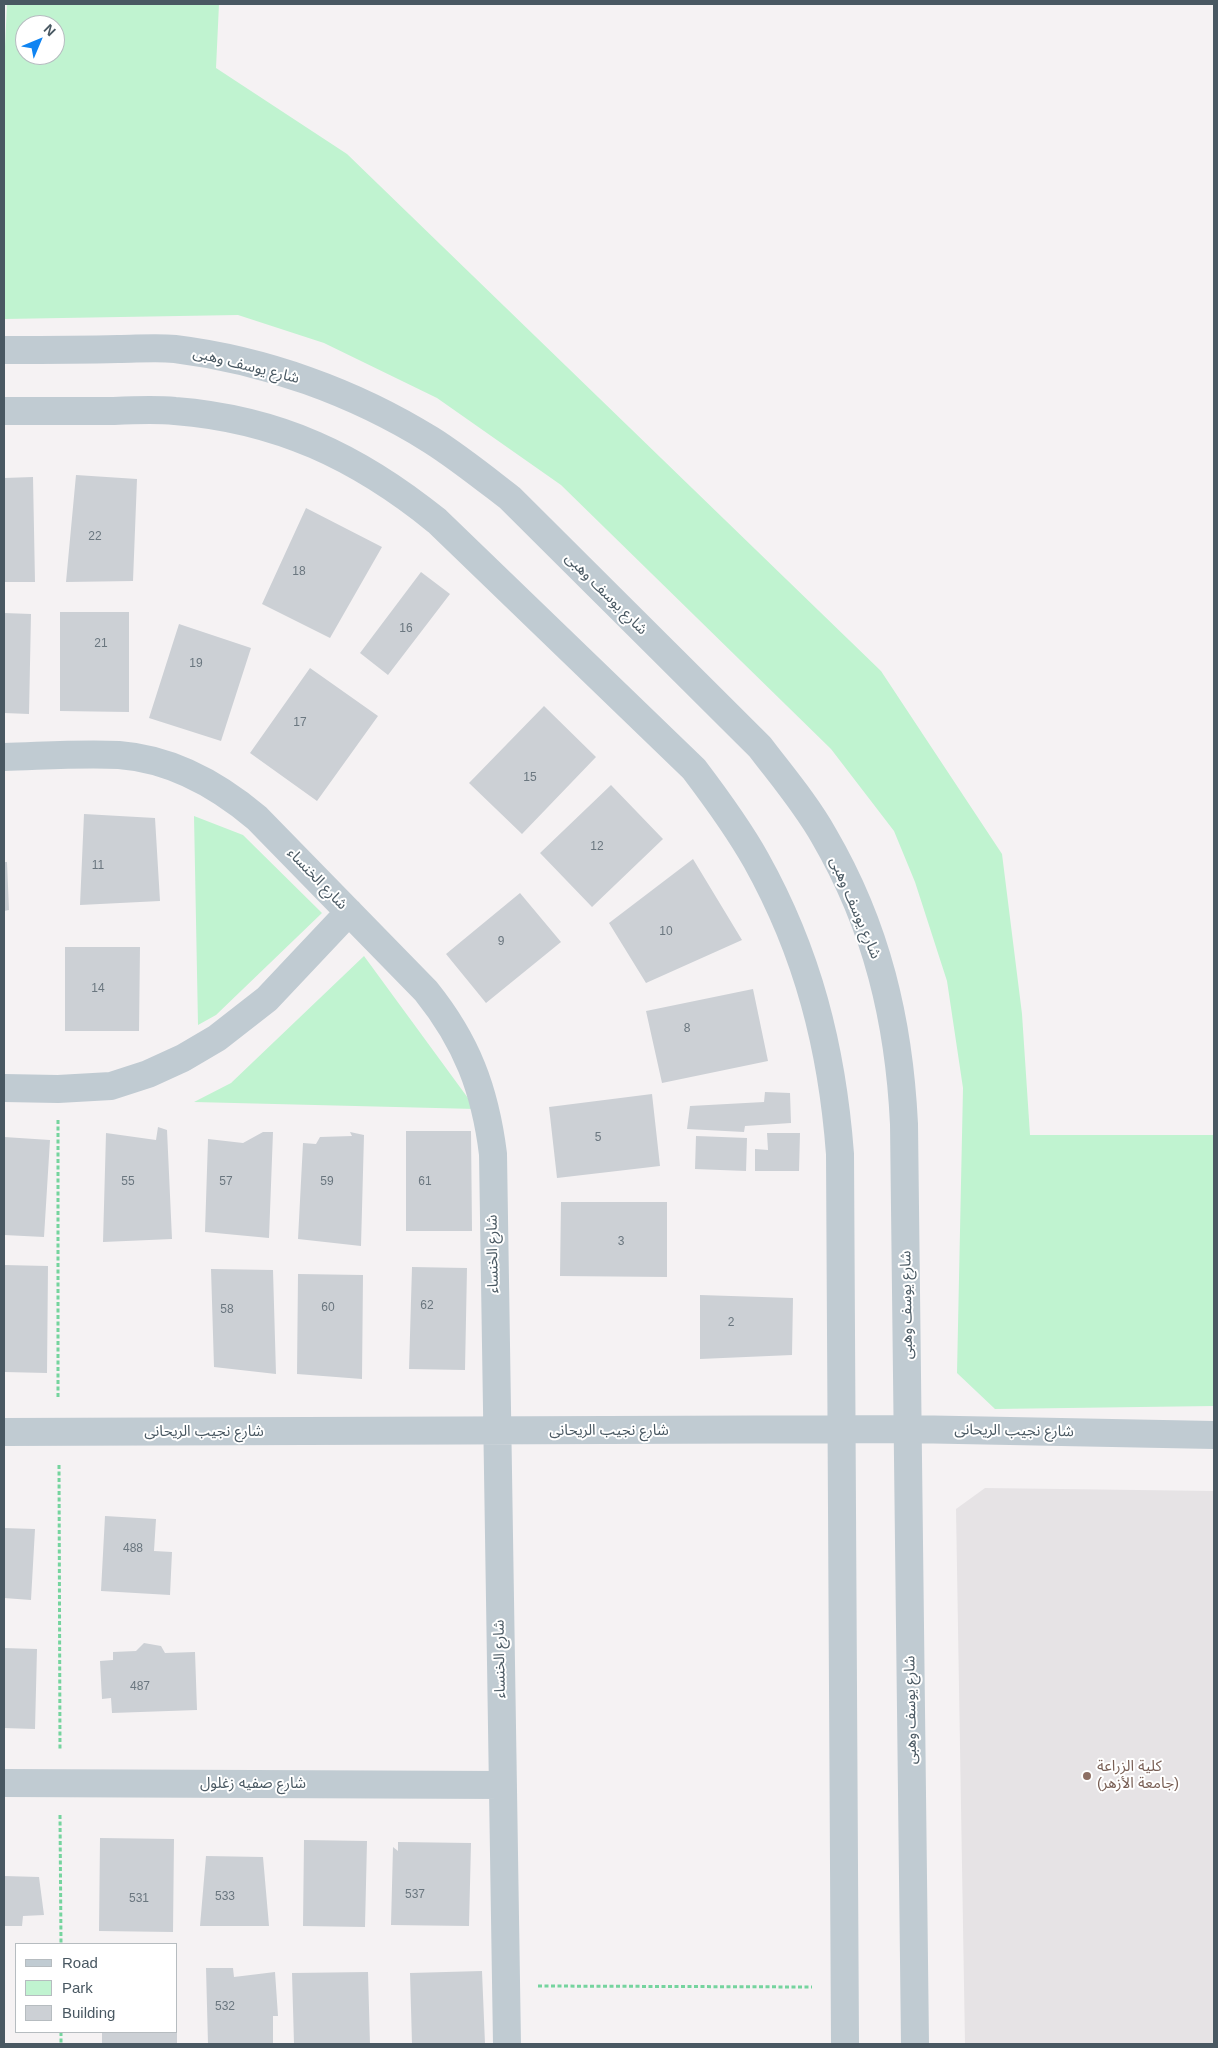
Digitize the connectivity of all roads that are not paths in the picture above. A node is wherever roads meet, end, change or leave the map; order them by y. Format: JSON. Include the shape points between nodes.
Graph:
{"nodes":[{"id":1,"x":4,"y":350,"type":"edge"},
{"id":2,"x":4,"y":411,"type":"edge"},
{"id":3,"x":4,"y":757,"type":"edge"},
{"id":4,"x":349,"y":912,"type":"junction"},
{"id":5,"x":4,"y":1088,"type":"edge"},
{"id":6,"x":908,"y":1429,"type":"junction"},
{"id":7,"x":842,"y":1430,"type":"junction"},
{"id":8,"x":496,"y":1431,"type":"junction"},
{"id":9,"x":4,"y":1432,"type":"edge"},
{"id":10,"x":1214,"y":1435,"type":"edge"},
{"id":11,"x":4,"y":1783,"type":"edge"},
{"id":12,"x":503,"y":1785,"type":"junction"},
{"id":13,"x":507,"y":2044,"type":"edge"},
{"id":14,"x":845,"y":2044,"type":"edge"},
{"id":15,"x":915,"y":2044,"type":"edge"}],
"edges":[{"from":1,"to":6,"type":"street","name":"شارع يوسف وهبى","via":[[173,349],[282,372],[386,415],[471,467],[510,498],[760,747],[824,836],[849,885],[870,936],[895,1029],[902,1076],[904,1124]]},
{"from":2,"to":7,"type":"street","via":[[184,412],[252,423],[329,450],[368,470],[438,521],[694,769],[756,860],[781,910],[808,979],[829,1056],[840,1154]]},
{"from":3,"to":4,"type":"street","name":"شارع الخنساء","via":[[120,755],[176,768],[206,781],[233,797],[257,818]]},
{"from":4,"to":5,"type":"street","via":[[267,999],[217,1038],[184,1058],[111,1086]]},
{"from":4,"to":8,"type":"street","name":"شارع الخنساء","via":[[444,1013],[471,1063],[482,1093],[493,1154]]},
{"from":6,"to":7,"type":"street","name":"شارع نجيب الريحانى"},
{"from":6,"to":10,"type":"street","name":"شارع نجيب الريحانى"},
{"from":6,"to":15,"type":"street","name":"شارع يوسف وهبى"},
{"from":7,"to":8,"type":"street","name":"شارع نجيب الريحانى"},
{"from":7,"to":14,"type":"street"},
{"from":8,"to":9,"type":"street","name":"شارع نجيب الريحانى"},
{"from":8,"to":12,"type":"street","name":"شارع الخنساء"},
{"from":11,"to":12,"type":"street","name":"شارع صفيه زغلول"},
{"from":12,"to":13,"type":"street","name":"شارع الخنساء"}]}
